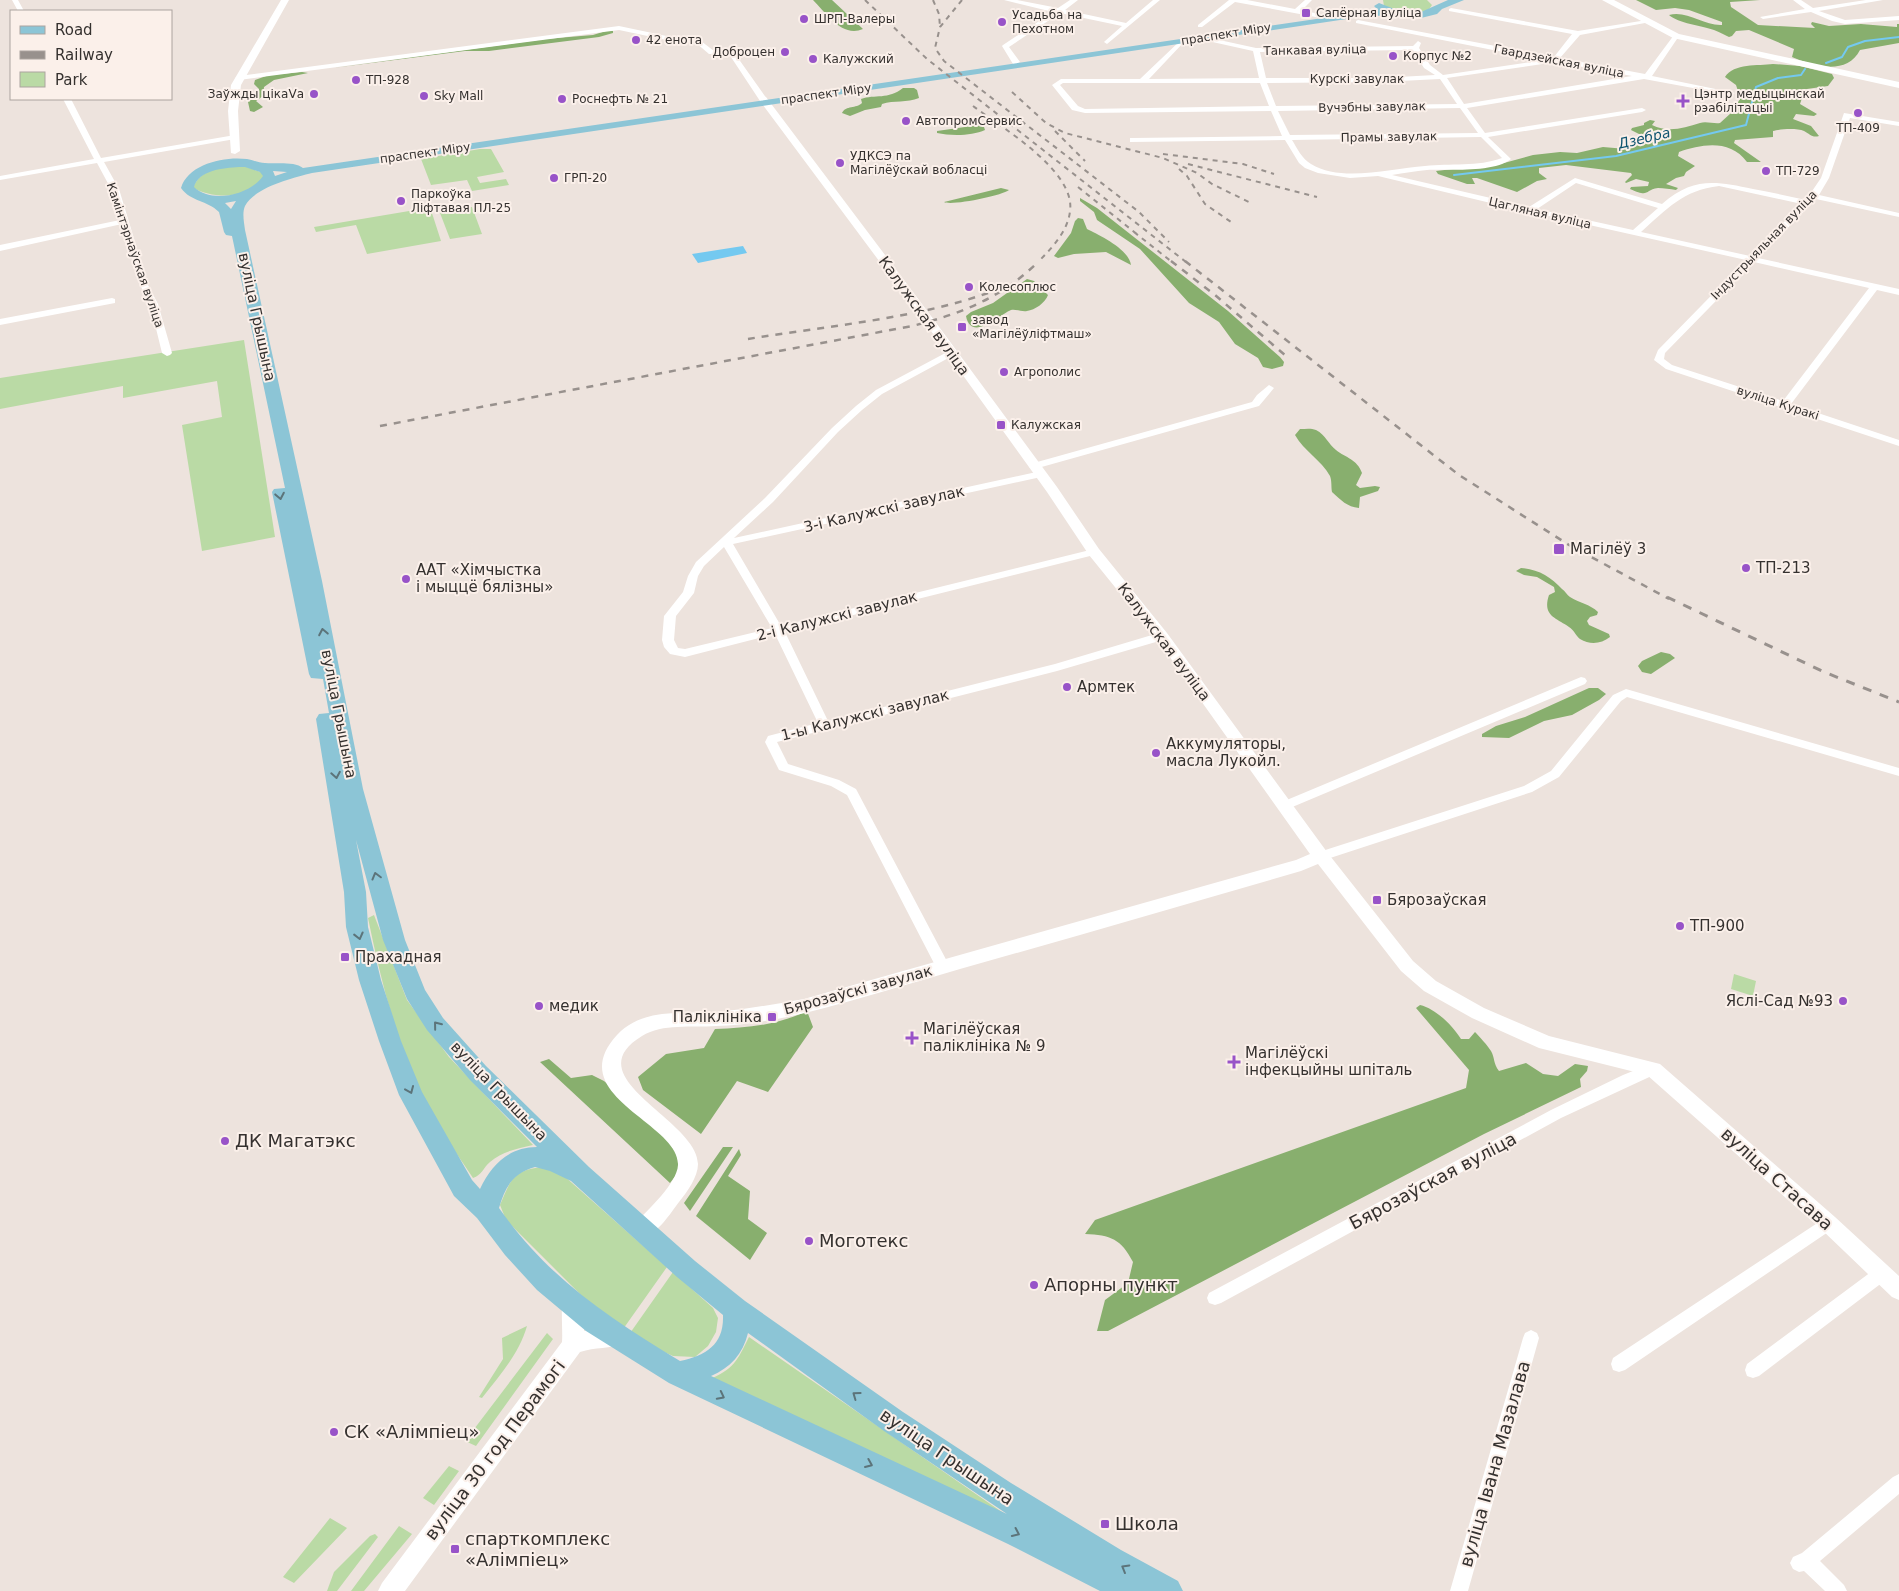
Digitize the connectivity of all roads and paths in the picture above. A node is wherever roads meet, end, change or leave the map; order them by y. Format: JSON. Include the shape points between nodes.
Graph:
{"nodes":[{"id":1,"x":285,"y":0,"type":"edge"},
{"id":2,"x":1007,"y":0,"type":"edge"},
{"id":3,"x":1075,"y":0,"type":"edge"},
{"id":4,"x":1157,"y":0,"type":"edge"},
{"id":5,"x":1234,"y":0,"type":"edge"},
{"id":6,"x":1309,"y":0,"type":"edge"},
{"id":7,"x":1459,"y":0,"type":"edge"},
{"id":8,"x":1607,"y":0,"type":"edge"},
{"id":9,"x":1796,"y":0,"type":"edge"},
{"id":10,"x":1880,"y":0,"type":"edge"},
{"id":11,"x":1377,"y":2,"type":"edge"},
{"id":12,"x":1436,"y":3,"type":"edge"},
{"id":13,"x":1450,"y":10,"type":"dead end"},
{"id":14,"x":1811,"y":10,"type":"junction"},
{"id":15,"x":1060,"y":11,"type":"junction"},
{"id":16,"x":1297,"y":11,"type":"junction"},
{"id":17,"x":1390,"y":12,"type":"junction"},
{"id":18,"x":1327,"y":17,"type":"junction"},
{"id":19,"x":1763,"y":17,"type":"dead end"},
{"id":20,"x":1899,"y":18,"type":"edge"},
{"id":21,"x":1645,"y":21,"type":"junction"},
{"id":22,"x":1358,"y":22,"type":"dead end"},
{"id":23,"x":1128,"y":25,"type":"junction"},
{"id":24,"x":1200,"y":26,"type":"dead end"},
{"id":25,"x":1578,"y":34,"type":"junction"},
{"id":26,"x":1425,"y":35,"type":"junction"},
{"id":27,"x":1676,"y":36,"type":"junction"},
{"id":28,"x":1201,"y":38,"type":"junction"},
{"id":29,"x":1182,"y":41,"type":"junction"},
{"id":30,"x":1107,"y":42,"type":"dead end"},
{"id":31,"x":1414,"y":48,"type":"junction"},
{"id":32,"x":1256,"y":50,"type":"junction"},
{"id":33,"x":1555,"y":60,"type":"junction"},
{"id":34,"x":1016,"y":62,"type":"junction"},
{"id":35,"x":977,"y":70,"type":"junction"},
{"id":36,"x":1640,"y":76,"type":"junction"},
{"id":37,"x":1442,"y":77,"type":"junction"},
{"id":38,"x":239,"y":78,"type":"junction"},
{"id":39,"x":1263,"y":80,"type":"junction"},
{"id":40,"x":1142,"y":81,"type":"junction"},
{"id":41,"x":1899,"y":84,"type":"edge"},
{"id":42,"x":1056,"y":85,"type":"joint"},
{"id":43,"x":1731,"y":93,"type":"dead end"},
{"id":44,"x":68,"y":100,"type":"edge"},
{"id":45,"x":764,"y":101,"type":"junction"},
{"id":46,"x":1463,"y":106,"type":"junction"},
{"id":47,"x":1273,"y":108,"type":"junction"},
{"id":48,"x":1642,"y":110,"type":"dead end"},
{"id":49,"x":1899,"y":124,"type":"edge"},
{"id":50,"x":1484,"y":135,"type":"junction"},
{"id":51,"x":235,"y":137,"type":"junction"},
{"id":52,"x":1288,"y":138,"type":"junction"},
{"id":53,"x":1133,"y":140,"type":"dead end"},
{"id":54,"x":236,"y":151,"type":"junction"},
{"id":55,"x":100,"y":160,"type":"junction"},
{"id":56,"x":257,"y":166,"type":"junction"},
{"id":57,"x":213,"y":167,"type":"junction"},
{"id":58,"x":1423,"y":168,"type":"junction"},
{"id":59,"x":1379,"y":174,"type":"junction"},
{"id":60,"x":0,"y":178,"type":"edge"},
{"id":61,"x":257,"y":189,"type":"junction"},
{"id":62,"x":1444,"y":190,"type":"junction"},
{"id":63,"x":210,"y":199,"type":"junction"},
{"id":64,"x":1810,"y":199,"type":"junction"},
{"id":65,"x":1662,"y":207,"type":"junction"},
{"id":66,"x":1528,"y":211,"type":"junction"},
{"id":67,"x":1899,"y":215,"type":"edge"},
{"id":68,"x":126,"y":222,"type":"junction"},
{"id":69,"x":1635,"y":232,"type":"junction"},
{"id":70,"x":0,"y":248,"type":"edge"},
{"id":71,"x":1752,"y":260,"type":"junction"},
{"id":72,"x":1874,"y":287,"type":"junction"},
{"id":73,"x":1899,"y":292,"type":"edge"},
{"id":74,"x":112,"y":301,"type":"dead end"},
{"id":75,"x":0,"y":322,"type":"edge"},
{"id":76,"x":167,"y":353,"type":"dead end"},
{"id":77,"x":951,"y":354,"type":"junction"},
{"id":78,"x":1659,"y":360,"type":"joint"},
{"id":79,"x":1270,"y":388,"type":"dead end"},
{"id":80,"x":1784,"y":405,"type":"junction"},
{"id":81,"x":1899,"y":443,"type":"edge"},
{"id":82,"x":1038,"y":470,"type":"junction"},
{"id":83,"x":726,"y":541,"type":"junction"},
{"id":84,"x":1094,"y":552,"type":"junction"},
{"id":85,"x":779,"y":631,"type":"junction"},
{"id":86,"x":1162,"y":636,"type":"junction"},
{"id":87,"x":1581,"y":681,"type":"dead end"},
{"id":88,"x":824,"y":724,"type":"junction"},
{"id":89,"x":1899,"y":772,"type":"edge"},
{"id":90,"x":1286,"y":805,"type":"junction"},
{"id":91,"x":1321,"y":856,"type":"junction"},
{"id":92,"x":943,"y":967,"type":"junction"},
{"id":93,"x":1653,"y":1069,"type":"junction"},
{"id":94,"x":580,"y":1174,"type":"junction"},
{"id":95,"x":486,"y":1210,"type":"junction"},
{"id":96,"x":1828,"y":1224,"type":"junction"},
{"id":97,"x":643,"y":1229,"type":"junction"},
{"id":98,"x":1881,"y":1274,"type":"junction"},
{"id":99,"x":1899,"y":1290,"type":"edge"},
{"id":100,"x":1215,"y":1298,"type":"dead end"},
{"id":101,"x":570,"y":1303,"type":"junction"},
{"id":102,"x":736,"y":1309,"type":"junction"},
{"id":103,"x":617,"y":1336,"type":"junction"},
{"id":104,"x":1531,"y":1338,"type":"dead end"},
{"id":105,"x":573,"y":1346,"type":"junction"},
{"id":106,"x":1619,"y":1364,"type":"dead end"},
{"id":107,"x":1753,"y":1370,"type":"dead end"},
{"id":108,"x":678,"y":1374,"type":"junction"},
{"id":109,"x":1899,"y":1483,"type":"edge"},
{"id":110,"x":390,"y":1591,"type":"edge"},
{"id":111,"x":1130,"y":1591,"type":"edge"},
{"id":112,"x":1168,"y":1591,"type":"edge"},
{"id":113,"x":1459,"y":1591,"type":"edge"},
{"id":114,"x":1838,"y":1591,"type":"edge"}],
"edges":[{"from":1,"to":38,"type":"street"},
{"from":2,"to":15,"type":"street"},
{"from":3,"to":15,"type":"street"},
{"from":4,"to":23,"type":"street"},
{"from":5,"to":16,"type":"street"},
{"from":5,"to":24,"type":"street"},
{"from":6,"to":16,"type":"street"},
{"from":7,"to":12,"type":"main road","name":"праспект Міру"},
{"from":8,"to":21,"type":"main road"},
{"from":9,"to":14,"type":"street"},
{"from":10,"to":14,"type":"street"},
{"from":11,"to":17,"type":"main road","name":"праспект Міру"},
{"from":11,"to":18,"type":"main road","name":"праспект Міру"},
{"from":12,"to":17,"type":"main road","name":"праспект Міру","via":[[1433,12],[1421,15]]},
{"from":13,"to":25,"type":"street"},
{"from":14,"to":19,"type":"street"},
{"from":14,"to":20,"type":"street","via":[[1844,23]]},
{"from":15,"to":23,"type":"street"},
{"from":15,"to":34,"type":"street","via":[[1005,46]]},
{"from":16,"to":18,"type":"street"},
{"from":17,"to":18,"type":"main road","name":"праспект Міру"},
{"from":18,"to":28,"type":"main road","name":"праспект Міру"},
{"from":18,"to":34,"type":"main road","name":"праспект Міру"},
{"from":21,"to":25,"type":"street"},
{"from":21,"to":27,"type":"main road"},
{"from":22,"to":26,"type":"street","name":"Гвардзейская вуліца"},
{"from":23,"to":30,"type":"street"},
{"from":25,"to":33,"type":"street"},
{"from":26,"to":31,"type":"street"},
{"from":26,"to":33,"type":"street","name":"Гвардзейская вуліца"},
{"from":27,"to":36,"type":"street","name":"Вучэбны завулак","via":[[1651,73]]},
{"from":27,"to":41,"type":"main road"},
{"from":28,"to":29,"type":"main road","name":"праспект Міру"},
{"from":28,"to":32,"type":"street","name":"Танкавая вуліца"},
{"from":29,"to":35,"type":"main road","name":"праспект Міру"},
{"from":29,"to":40,"type":"street"},
{"from":31,"to":32,"type":"street","name":"Танкавая вуліца"},
{"from":31,"to":37,"type":"street","via":[[1427,66]]},
{"from":32,"to":39,"type":"street"},
{"from":33,"to":36,"type":"street","name":"Гвардзейская вуліца"},
{"from":33,"to":37,"type":"street","name":"Курскі завулак"},
{"from":34,"to":35,"type":"main road","name":"праспект Міру"},
{"from":35,"to":45,"type":"main road","name":"праспект Міру"},
{"from":36,"to":43,"type":"street","name":"Гвардзейская вуліца"},
{"from":36,"to":46,"type":"street","name":"Вучэбны завулак"},
{"from":37,"to":39,"type":"street","name":"Курскі завулак"},
{"from":37,"to":46,"type":"street"},
{"from":38,"to":45,"type":"street","via":[[620,28],[676,40],[697,40],[706,51],[716,54],[731,52]]},
{"from":38,"to":51,"type":"street","via":[[234,94]]},
{"from":39,"to":40,"type":"street","name":"Курскі завулак"},
{"from":39,"to":47,"type":"street"},
{"from":40,"to":42,"type":"street","name":"Курскі завулак","via":[[1061,81]]},
{"from":42,"to":47,"type":"street","name":"Вучэбны завулак","via":[[1075,108],[1085,111]]},
{"from":44,"to":55,"type":"street","name":"Камінтэрнаўская вуліца"},
{"from":45,"to":56,"type":"main road","name":"праспект Міру","via":[[302,168]]},
{"from":45,"to":61,"type":"main road","name":"праспект Міру","via":[[312,169],[285,176]]},
{"from":45,"to":77,"type":"street","name":"Калужская вуліца"},
{"from":46,"to":47,"type":"street","name":"Вучэбны завулак"},
{"from":46,"to":50,"type":"street"},
{"from":47,"to":52,"type":"street"},
{"from":48,"to":50,"type":"street","name":"Прамы завулак"},
{"from":49,"to":64,"type":"street","name":"Індустрыяльная вуліца","via":[[1847,115],[1825,178]]},
{"from":50,"to":52,"type":"street","name":"Прамы завулак"},
{"from":50,"to":58,"type":"street","via":[[1507,159]]},
{"from":51,"to":54,"type":"street"},
{"from":51,"to":55,"type":"street"},
{"from":52,"to":53,"type":"street","name":"Прамы завулак"},
{"from":52,"to":59,"type":"street","via":[[1303,163],[1320,170]]},
{"from":54,"to":56,"type":"street"},
{"from":54,"to":57,"type":"street"},
{"from":55,"to":60,"type":"street"},
{"from":55,"to":68,"type":"street","name":"Камінтэрнаўская вуліца","via":[[115,189]]},
{"from":56,"to":57,"type":"main road","name":"праспект Міру","via":[[233,163]]},
{"from":56,"to":61,"type":"main road","via":[[267,171],[269,176]]},
{"from":57,"to":63,"type":"main road","name":"праспект Міру","via":[[197,174],[186,185],[194,195]]},
{"from":58,"to":59,"type":"street"},
{"from":58,"to":62,"type":"street","via":[[1427,178]]},
{"from":59,"to":62,"type":"street","name":"Цагляная вуліца"},
{"from":61,"to":63,"type":"main road","name":"праспект Міру","via":[[230,198]]},
{"from":94,"to":61,"type":"main road","name":"вуліца Грышына","one_way":true,"via":[[478,1073],[435,1024],[415,993],[394,940],[353,789],[317,600],[238,230],[238,206]]},
{"from":62,"to":66,"type":"street","name":"Цагляная вуліца"},
{"from":63,"to":95,"type":"main road","name":"вуліца Грышына","one_way":true,"via":[[224,207],[228,214],[289,542],[318,677],[355,892],[357,927],[370,980],[411,1095],[463,1188]]},
{"from":64,"to":65,"type":"street","via":[[1711,184],[1686,191]]},
{"from":64,"to":67,"type":"street"},
{"from":64,"to":71,"type":"street","name":"Індустрыяльная вуліца"},
{"from":65,"to":66,"type":"street","via":[[1575,180]]},
{"from":65,"to":69,"type":"street"},
{"from":66,"to":69,"type":"street","name":"Цагляная вуліца"},
{"from":68,"to":70,"type":"street"},
{"from":68,"to":76,"type":"street","name":"Камінтэрнаўская вуліца"},
{"from":69,"to":71,"type":"street","name":"Цагляная вуліца"},
{"from":71,"to":72,"type":"street","name":"Цагляная вуліца"},
{"from":71,"to":78,"type":"street","name":"Індустрыяльная вуліца","via":[[1661,352]]},
{"from":72,"to":73,"type":"street","name":"Цагляная вуліца"},
{"from":72,"to":80,"type":"street"},
{"from":74,"to":75,"type":"street"},
{"from":77,"to":82,"type":"street","name":"Калужская вуліца"},
{"from":77,"to":83,"type":"street","via":[[880,392],[859,408]]},
{"from":78,"to":80,"type":"street","name":"вуліца Куракі","via":[[1669,367]]},
{"from":79,"to":82,"type":"street","name":"3-і Калужскі завулак","via":[[1256,404]]},
{"from":80,"to":81,"type":"street","name":"вуліца Куракі"},
{"from":82,"to":83,"type":"street","name":"3-і Калужскі завулак","via":[[738,541]]},
{"from":82,"to":84,"type":"street","name":"Калужская вуліца"},
{"from":83,"to":85,"type":"street"},
{"from":83,"to":85,"type":"street","name":"2-і Калужскі завулак","via":[[700,564],[688,593],[670,616],[670,647],[686,653]]},
{"from":84,"to":85,"type":"street","name":"2-і Калужскі завулак"},
{"from":84,"to":86,"type":"street","name":"Калужская вуліца"},
{"from":85,"to":88,"type":"street"},
{"from":86,"to":88,"type":"street","name":"1-ы Калужскі завулак","via":[[1057,667]]},
{"from":86,"to":90,"type":"street","name":"Калужская вуліца"},
{"from":87,"to":90,"type":"street"},
{"from":88,"to":92,"type":"street","name":"1-ы Калужскі завулак","via":[[772,739],[772,747],[783,767],[835,783],[852,792]]},
{"from":89,"to":91,"type":"street","via":[[1626,693],[1617,698],[1555,774],[1528,789]]},
{"from":90,"to":91,"type":"street","name":"Калужская вуліца"},
{"from":91,"to":92,"type":"street","name":"Бярозаўскі завулак"},
{"from":91,"to":93,"type":"street","name":"Калужская вуліца","via":[[1407,966],[1430,986],[1478,1013],[1546,1043]]},
{"from":92,"to":97,"type":"street","name":"Бярозаўскі завулак","via":[[770,1014],[658,1021],[639,1028],[624,1040],[611,1062],[614,1077],[624,1094],[669,1132],[689,1163],[686,1177]]},
{"from":93,"to":96,"type":"street","name":"вуліца Стасава"},
{"from":93,"to":100,"type":"street","name":"Бярозаўская вуліца","via":[[1547,1119]]},
{"from":94,"to":95,"type":"main road","via":[[535,1157],[518,1161],[501,1173],[492,1187]]},
{"from":94,"to":97,"type":"main road","name":"вуліца Грышына"},
{"from":95,"to":101,"type":"main road","name":"вуліца Грышына","via":[[507,1241]]},
{"from":96,"to":98,"type":"street","name":"вуліца Стасава"},
{"from":96,"to":106,"type":"street"},
{"from":97,"to":102,"type":"main road","name":"вуліца Грышына"},
{"from":98,"to":99,"type":"street","name":"вуліца Стасава"},
{"from":98,"to":107,"type":"street"},
{"from":101,"to":103,"type":"main road","name":"вуліца Грышына"},
{"from":101,"to":105,"type":"street","via":[[574,1315]]},
{"from":102,"to":108,"type":"main road","via":[[736,1330],[729,1346],[717,1360],[700,1370]]},
{"from":112,"to":102,"type":"main road","name":"вуліца Грышына","one_way":true,"via":[[1032,1513],[890,1420]]},
{"from":103,"to":105,"type":"street","name":"вуліца 30 год Перамогі","via":[[593,1338]]},
{"from":103,"to":108,"type":"main road","name":"вуліца Грышына"},
{"from":104,"to":113,"type":"street","name":"вуліца Iвана Мазалава"},
{"from":105,"to":110,"type":"street","name":"вуліца 30 год Перамогі"},
{"from":108,"to":111,"type":"main road","name":"вуліца Грышына","one_way":true,"via":[[808,1438],[1053,1550]]},
{"from":109,"to":114,"type":"street","via":[[1803,1562]]}]}
